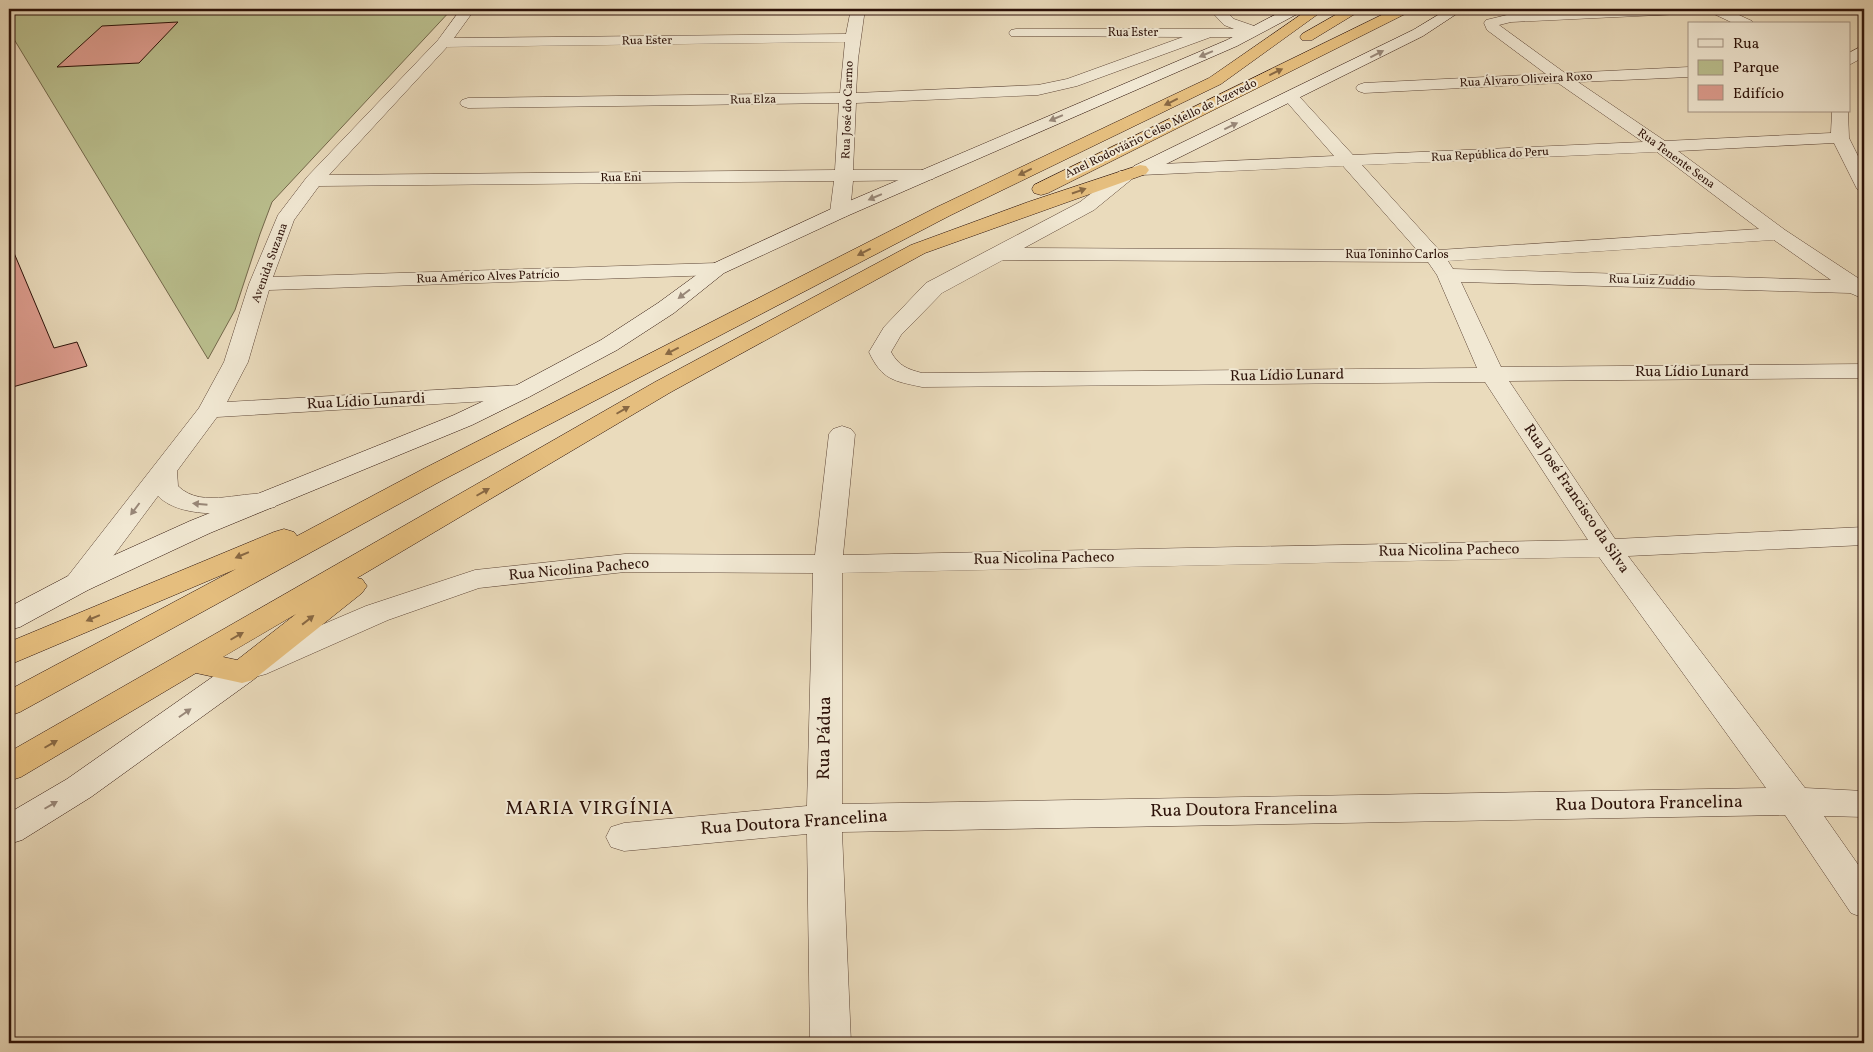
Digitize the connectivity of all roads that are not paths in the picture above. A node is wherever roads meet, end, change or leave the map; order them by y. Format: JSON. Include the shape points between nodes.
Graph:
{"nodes":[{"id":1,"x":468,"y":9,"type":"edge"},
{"id":2,"x":858,"y":9,"type":"edge"},
{"id":3,"x":1216,"y":9,"type":"edge"},
{"id":4,"x":1296,"y":9,"type":"edge"},
{"id":5,"x":1318,"y":9,"type":"edge"},
{"id":6,"x":1356,"y":9,"type":"edge"},
{"id":7,"x":1404,"y":9,"type":"edge"},
{"id":8,"x":1457,"y":9,"type":"edge"},
{"id":9,"x":1743,"y":22,"type":"edge"},
{"id":10,"x":1252,"y":32,"type":"junction"},
{"id":11,"x":1016,"y":33,"type":"dead end"},
{"id":12,"x":1209,"y":33,"type":"junction"},
{"id":13,"x":851,"y":38,"type":"junction"},
{"id":14,"x":443,"y":43,"type":"junction"},
{"id":15,"x":1864,"y":50,"type":"edge"},
{"id":16,"x":1850,"y":59,"type":"edge"},
{"id":17,"x":1850,"y":68,"type":"edge"},
{"id":18,"x":1864,"y":70,"type":"edge"},
{"id":19,"x":1688,"y":72,"type":"edge"},
{"id":20,"x":1561,"y":78,"type":"junction"},
{"id":21,"x":1215,"y":81,"type":"junction"},
{"id":22,"x":1364,"y":88,"type":"dead end"},
{"id":23,"x":847,"y":98,"type":"junction"},
{"id":24,"x":1292,"y":98,"type":"junction"},
{"id":25,"x":468,"y":103,"type":"dead end"},
{"id":26,"x":1840,"y":112,"type":"edge"},
{"id":27,"x":1840,"y":138,"type":"junction"},
{"id":28,"x":1661,"y":146,"type":"junction"},
{"id":29,"x":1349,"y":162,"type":"junction"},
{"id":30,"x":1133,"y":172,"type":"junction"},
{"id":31,"x":927,"y":175,"type":"junction"},
{"id":32,"x":846,"y":176,"type":"junction"},
{"id":33,"x":314,"y":181,"type":"junction"},
{"id":34,"x":1864,"y":185,"type":"edge"},
{"id":35,"x":840,"y":212,"type":"junction"},
{"id":36,"x":1778,"y":234,"type":"junction"},
{"id":37,"x":918,"y":249,"type":"junction"},
{"id":38,"x":1007,"y":254,"type":"junction"},
{"id":39,"x":1440,"y":265,"type":"junction"},
{"id":40,"x":717,"y":269,"type":"junction"},
{"id":41,"x":260,"y":284,"type":"junction"},
{"id":42,"x":1861,"y":290,"type":"edge"},
{"id":43,"x":1864,"y":371,"type":"edge"},
{"id":44,"x":1492,"y":374,"type":"junction"},
{"id":45,"x":522,"y":392,"type":"junction"},
{"id":46,"x":210,"y":410,"type":"junction"},
{"id":47,"x":842,"y":434,"type":"dead end"},
{"id":48,"x":164,"y":470,"type":"junction"},
{"id":49,"x":432,"y":475,"type":"junction"},
{"id":50,"x":266,"y":500,"type":"junction"},
{"id":51,"x":447,"y":513,"type":"junction"},
{"id":52,"x":1864,"y":536,"type":"edge"},
{"id":53,"x":1608,"y":548,"type":"junction"},
{"id":54,"x":828,"y":564,"type":"junction"},
{"id":55,"x":78,"y":583,"type":"junction"},
{"id":56,"x":9,"y":620,"type":"edge"},
{"id":57,"x":9,"y":654,"type":"edge"},
{"id":58,"x":193,"y":662,"type":"junction"},
{"id":59,"x":242,"y":672,"type":"junction"},
{"id":60,"x":9,"y":704,"type":"edge"},
{"id":61,"x":9,"y":768,"type":"edge"},
{"id":62,"x":1795,"y":801,"type":"junction"},
{"id":63,"x":1864,"y":804,"type":"edge"},
{"id":64,"x":824,"y":818,"type":"junction"},
{"id":65,"x":9,"y":830,"type":"edge"},
{"id":66,"x":624,"y":837,"type":"dead end"},
{"id":67,"x":1864,"y":902,"type":"edge"},
{"id":68,"x":830,"y":1043,"type":"edge"}],
"edges":[{"from":1,"to":14,"type":"street","name":"Avenida Suzana"},
{"from":2,"to":13,"type":"street","name":"Rua José do Carmo"},
{"from":3,"to":10,"type":"street","via":[[1229,22]]},
{"from":4,"to":10,"type":"street"},
{"from":5,"to":21,"type":"highway"},
{"from":6,"to":21,"type":"highway","name":"Anel Rodoviário Celso Mello de Azevedo","via":[[1322,30]]},
{"from":37,"to":7,"type":"highway","name":"Anel Rodoviário Celso Mello de Azevedo","one_way":true},
{"from":24,"to":8,"type":"street","name":"Anel Rodoviário Celso Mello de Azevedo","one_way":true,"via":[[1418,33]]},
{"from":9,"to":20,"type":"street","name":"Rua Tenente Sena","via":[[1718,10],[1701,9],[1510,18],[1492,23],[1492,27]]},
{"from":10,"to":12,"type":"street","name":"Rua Ester"},
{"from":10,"to":31,"type":"street","one_way":true},
{"from":11,"to":12,"type":"street","name":"Rua Ester"},
{"from":12,"to":23,"type":"street","name":"Rua Elza","via":[[1071,83],[1038,90]]},
{"from":13,"to":14,"type":"street","name":"Rua Ester"},
{"from":13,"to":23,"type":"street","name":"Rua José do Carmo"},
{"from":14,"to":33,"type":"street","name":"Avenida Suzana"},
{"from":15,"to":16,"type":"street"},
{"from":17,"to":18,"type":"street"},
{"from":19,"to":20,"type":"street","name":"Rua Álvaro Oliveira Roxo"},
{"from":20,"to":22,"type":"street","name":"Rua Álvaro Oliveira Roxo"},
{"from":20,"to":28,"type":"street","name":"Rua Tenente Sena"},
{"from":21,"to":49,"type":"highway","one_way":true,"via":[[944,211]]},
{"from":23,"to":25,"type":"street","name":"Rua Elza"},
{"from":23,"to":32,"type":"street","name":"Rua José do Carmo"},
{"from":24,"to":29,"type":"street","name":"Rua José Francisco da Silva"},
{"from":30,"to":24,"type":"street","name":"Anel Rodoviário Celso Mello de Azevedo","one_way":true},
{"from":26,"to":27,"type":"street"},
{"from":27,"to":28,"type":"street","name":"Rua República do Peru"},
{"from":27,"to":34,"type":"street"},
{"from":28,"to":29,"type":"street","name":"Rua República do Peru"},
{"from":28,"to":36,"type":"street","name":"Rua Tenente Sena"},
{"from":29,"to":30,"type":"street","name":"Rua República do Peru"},
{"from":29,"to":39,"type":"street","name":"Rua José Francisco da Silva"},
{"from":37,"to":30,"type":"highway","one_way":true},
{"from":30,"to":38,"type":"street","name":"Rua Lídio Lunard","via":[[1087,206]]},
{"from":31,"to":32,"type":"street","name":"Rua Eni"},
{"from":31,"to":35,"type":"street","one_way":true},
{"from":32,"to":33,"type":"street","name":"Rua Eni"},
{"from":32,"to":35,"type":"street","name":"Rua José do Carmo"},
{"from":33,"to":41,"type":"street","name":"Avenida Suzana","via":[[285,219]]},
{"from":35,"to":40,"type":"street"},
{"from":36,"to":39,"type":"street","name":"Rua Toninho Carlos"},
{"from":36,"to":42,"type":"street","name":"Rua Tenente Sena"},
{"from":51,"to":37,"type":"highway","one_way":true,"via":[[662,387]]},
{"from":38,"to":39,"type":"street","name":"Rua Toninho Carlos"},
{"from":38,"to":44,"type":"street","name":"Rua Lídio Lunard","via":[[934,288],[892,332],[880,352],[887,367],[896,374],[922,380]]},
{"from":39,"to":42,"type":"street","name":"Rua Luiz Zuddio"},
{"from":39,"to":44,"type":"street","name":"Rua José Francisco da Silva"},
{"from":40,"to":41,"type":"street","name":"Rua Américo Alves Patrício"},
{"from":40,"to":45,"type":"street","one_way":true,"via":[[610,345]]},
{"from":41,"to":46,"type":"street","name":"Avenida Suzana","via":[[236,362]]},
{"from":43,"to":44,"type":"street","name":"Rua Lídio Lunard"},
{"from":44,"to":53,"type":"street","name":"Rua José Francisco da Silva"},
{"from":45,"to":46,"type":"street","name":"Rua Lídio Lunardi"},
{"from":45,"to":50,"type":"street","via":[[463,420]]},
{"from":46,"to":48,"type":"street","name":"Avenida Suzana"},
{"from":47,"to":54,"type":"street","name":"Rua Pádua"},
{"from":50,"to":48,"type":"street","one_way":true,"via":[[211,505],[184,502],[166,489]]},
{"from":48,"to":55,"type":"street","name":"Avenida Suzana","one_way":true},
{"from":49,"to":57,"type":"highway","one_way":true},
{"from":49,"to":60,"type":"highway"},
{"from":50,"to":55,"type":"street","via":[[200,526]]},
{"from":58,"to":51,"type":"highway","one_way":true},
{"from":59,"to":51,"type":"highway","one_way":true},
{"from":52,"to":53,"type":"street","name":"Rua Nicolina Pacheco"},
{"from":53,"to":54,"type":"street","name":"Rua Nicolina Pacheco"},
{"from":53,"to":62,"type":"street","name":"Rua José Francisco da Silva"},
{"from":54,"to":59,"type":"street","name":"Rua Nicolina Pacheco","via":[[625,563],[475,579],[377,613]]},
{"from":54,"to":64,"type":"street","name":"Rua Pádua"},
{"from":55,"to":56,"type":"street"},
{"from":58,"to":59,"type":"highway"},
{"from":61,"to":58,"type":"highway","one_way":true},
{"from":65,"to":59,"type":"street","name":"Rua Nicolina Pacheco","one_way":true,"via":[[79,788]]},
{"from":62,"to":63,"type":"street","name":"Rua Doutora Francelina"},
{"from":62,"to":64,"type":"street","name":"Rua Doutora Francelina"},
{"from":62,"to":67,"type":"street","name":"Rua José Francisco da Silva"},
{"from":64,"to":66,"type":"street","name":"Rua Doutora Francelina"},
{"from":64,"to":68,"type":"street","name":"Rua Pádua"}]}
